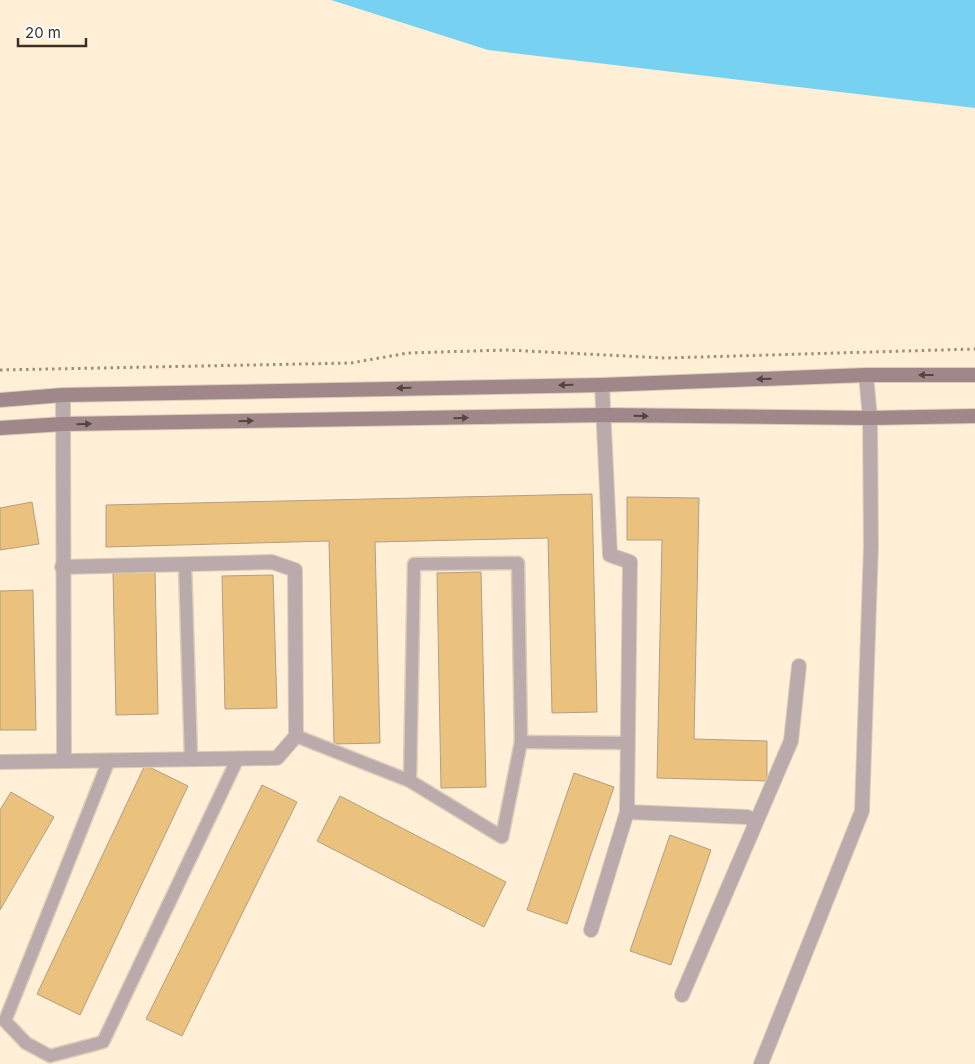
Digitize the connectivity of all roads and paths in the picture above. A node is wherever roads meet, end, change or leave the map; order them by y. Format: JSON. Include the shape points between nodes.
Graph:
{"nodes":[{"id":1,"x":975,"y":349,"type":"edge"},
{"id":2,"x":0,"y":370,"type":"edge"},
{"id":3,"x":866,"y":375,"type":"junction"},
{"id":4,"x":975,"y":376,"type":"edge"},
{"id":5,"x":602,"y":385,"type":"junction"},
{"id":6,"x":63,"y":395,"type":"junction"},
{"id":7,"x":0,"y":400,"type":"edge"},
{"id":8,"x":605,"y":415,"type":"junction"},
{"id":9,"x":975,"y":416,"type":"edge"},
{"id":10,"x":870,"y":418,"type":"junction"},
{"id":11,"x":63,"y":424,"type":"junction"},
{"id":12,"x":0,"y":428,"type":"edge"},
{"id":13,"x":185,"y":564,"type":"junction"},
{"id":14,"x":62,"y":568,"type":"junction"},
{"id":15,"x":799,"y":666,"type":"dead end"},
{"id":16,"x":296,"y":736,"type":"junction"},
{"id":17,"x":521,"y":742,"type":"junction"},
{"id":18,"x":628,"y":743,"type":"junction"},
{"id":19,"x":191,"y":758,"type":"junction"},
{"id":20,"x":238,"y":758,"type":"junction"},
{"id":21,"x":109,"y":760,"type":"junction"},
{"id":22,"x":64,"y":761,"type":"junction"},
{"id":23,"x":0,"y":762,"type":"edge"},
{"id":24,"x":410,"y":781,"type":"junction"},
{"id":25,"x":627,"y":812,"type":"junction"},
{"id":26,"x":755,"y":820,"type":"junction"},
{"id":27,"x":591,"y":930,"type":"dead end"},
{"id":28,"x":682,"y":994,"type":"dead end"},
{"id":29,"x":761,"y":1064,"type":"edge"}],
"edges":[{"from":1,"to":2,"type":"path","via":[[665,358],[507,350],[408,353],[351,363]]},
{"from":4,"to":3,"type":"main road","one_way":true},
{"from":3,"to":5,"type":"main road","one_way":true},
{"from":3,"to":10,"type":"street"},
{"from":5,"to":6,"type":"main road","one_way":true},
{"from":5,"to":8,"type":"street"},
{"from":6,"to":7,"type":"main road"},
{"from":6,"to":11,"type":"street"},
{"from":8,"to":10,"type":"main road","one_way":true},
{"from":11,"to":8,"type":"main road","one_way":true},
{"from":8,"to":18,"type":"street","via":[[610,555],[630,562]]},
{"from":9,"to":10,"type":"main road"},
{"from":10,"to":29,"type":"street","via":[[871,546],[862,811]]},
{"from":11,"to":12,"type":"main road"},
{"from":11,"to":14,"type":"street"},
{"from":13,"to":14,"type":"street"},
{"from":13,"to":16,"type":"street","via":[[272,562],[296,570]]},
{"from":13,"to":19,"type":"lane"},
{"from":14,"to":22,"type":"street"},
{"from":15,"to":26,"type":"street","via":[[791,741]]},
{"from":16,"to":20,"type":"street","via":[[277,758]]},
{"from":16,"to":24,"type":"lane"},
{"from":17,"to":18,"type":"lane"},
{"from":17,"to":24,"type":"lane","via":[[502,837]]},
{"from":17,"to":24,"type":"lane","via":[[518,563],[414,564]]},
{"from":18,"to":25,"type":"street"},
{"from":19,"to":20,"type":"street"},
{"from":19,"to":21,"type":"street"},
{"from":20,"to":21,"type":"lane","via":[[103,1042],[50,1056],[26,1043],[5,1021]]},
{"from":21,"to":22,"type":"street"},
{"from":22,"to":23,"type":"street"},
{"from":25,"to":26,"type":"street"},
{"from":25,"to":27,"type":"street"},
{"from":26,"to":28,"type":"street"}]}
